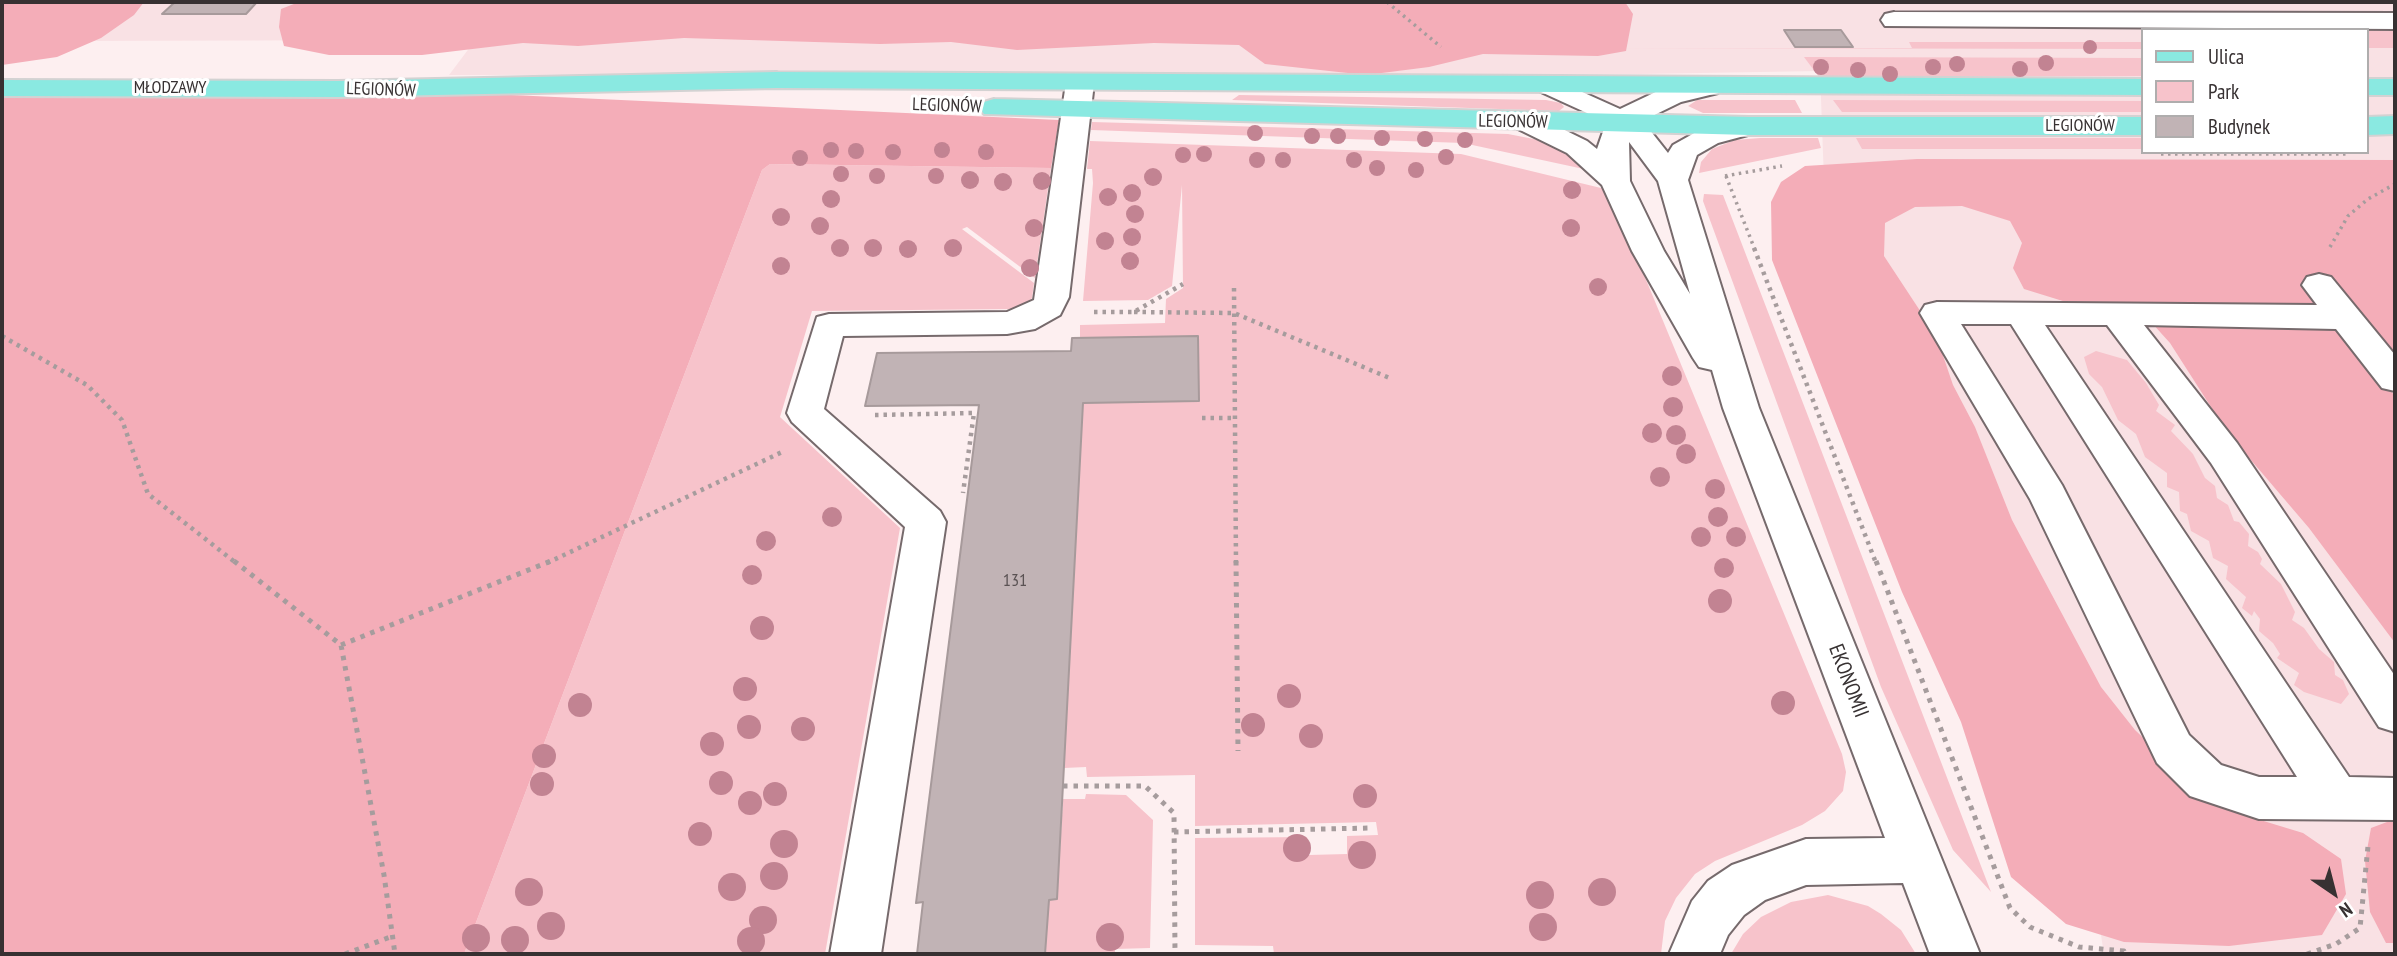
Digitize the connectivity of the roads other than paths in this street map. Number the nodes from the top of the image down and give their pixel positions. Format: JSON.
{"nodes":[{"id":1,"x":1894,"y":20,"type":"dead end"},
{"id":2,"x":2395,"y":21,"type":"edge"},
{"id":3,"x":1551,"y":86,"type":"junction"},
{"id":4,"x":1708,"y":87,"type":"junction"},
{"id":5,"x":2142,"y":87,"type":"edge"},
{"id":6,"x":2369,"y":87,"type":"edge"},
{"id":7,"x":2395,"y":87,"type":"edge"},
{"id":8,"x":2,"y":88,"type":"edge"},
{"id":9,"x":338,"y":89,"type":"joint"},
{"id":10,"x":1078,"y":96,"type":"junction"},
{"id":11,"x":1527,"y":122,"type":"junction"},
{"id":12,"x":1622,"y":123,"type":"junction"},
{"id":13,"x":2369,"y":125,"type":"edge"},
{"id":14,"x":2395,"y":125,"type":"edge"},
{"id":15,"x":1749,"y":126,"type":"junction"},
{"id":16,"x":2142,"y":126,"type":"edge"},
{"id":17,"x":1673,"y":180,"type":"junction"},
{"id":18,"x":1615,"y":181,"type":"junction"},
{"id":19,"x":2319,"y":285,"type":"road end"},
{"id":20,"x":2021,"y":314,"type":"junction"},
{"id":21,"x":2118,"y":315,"type":"junction"},
{"id":22,"x":2346,"y":318,"type":"junction"},
{"id":23,"x":2395,"y":379,"type":"edge"},
{"id":24,"x":1741,"y":408,"type":"junction"},
{"id":25,"x":2395,"y":713,"type":"edge"},
{"id":26,"x":2337,"y":799,"type":"junction"},
{"id":27,"x":2395,"y":799,"type":"edge"},
{"id":28,"x":1918,"y":860,"type":"junction"},
{"id":29,"x":855,"y":954,"type":"edge"},
{"id":30,"x":1694,"y":954,"type":"edge"},
{"id":31,"x":1955,"y":954,"type":"edge"}],
"edges":[{"from":1,"to":2,"type":"street"},
{"from":3,"to":4,"type":"main road","name":"LEGIONÓW"},
{"from":3,"to":10,"type":"main road","name":"LEGIONÓW"},
{"from":3,"to":12,"type":"street","name":"EKONOMII"},
{"from":4,"to":5,"type":"main road","name":"LEGIONÓW"},
{"from":4,"to":12,"type":"street"},
{"from":6,"to":7,"type":"main road"},
{"from":8,"to":9,"type":"main road","name":"MŁODZAWY"},
{"from":9,"to":10,"type":"main road","name":"LEGIONÓW"},
{"from":10,"to":11,"type":"main road","name":"LEGIONÓW"},
{"from":10,"to":29,"type":"street"},
{"from":11,"to":12,"type":"main road","name":"LEGIONÓW"},
{"from":11,"to":18,"type":"street","name":"EKONOMII"},
{"from":12,"to":15,"type":"main road","name":"LEGIONÓW"},
{"from":12,"to":17,"type":"street","name":"EKONOMII"},
{"from":12,"to":18,"type":"street","name":"EKONOMII"},
{"from":13,"to":14,"type":"main road"},
{"from":15,"to":16,"type":"main road","name":"LEGIONÓW"},
{"from":15,"to":17,"type":"street"},
{"from":17,"to":24,"type":"street","name":"EKONOMII"},
{"from":18,"to":24,"type":"street","name":"EKONOMII"},
{"from":19,"to":22,"type":"street"},
{"from":20,"to":21,"type":"street"},
{"from":20,"to":26,"type":"street"},
{"from":20,"to":26,"type":"street"},
{"from":21,"to":22,"type":"street"},
{"from":21,"to":25,"type":"street"},
{"from":22,"to":23,"type":"street"},
{"from":24,"to":28,"type":"street","name":"EKONOMII"},
{"from":26,"to":27,"type":"street"},
{"from":28,"to":30,"type":"street"},
{"from":28,"to":31,"type":"street","name":"EKONOMII"}]}
